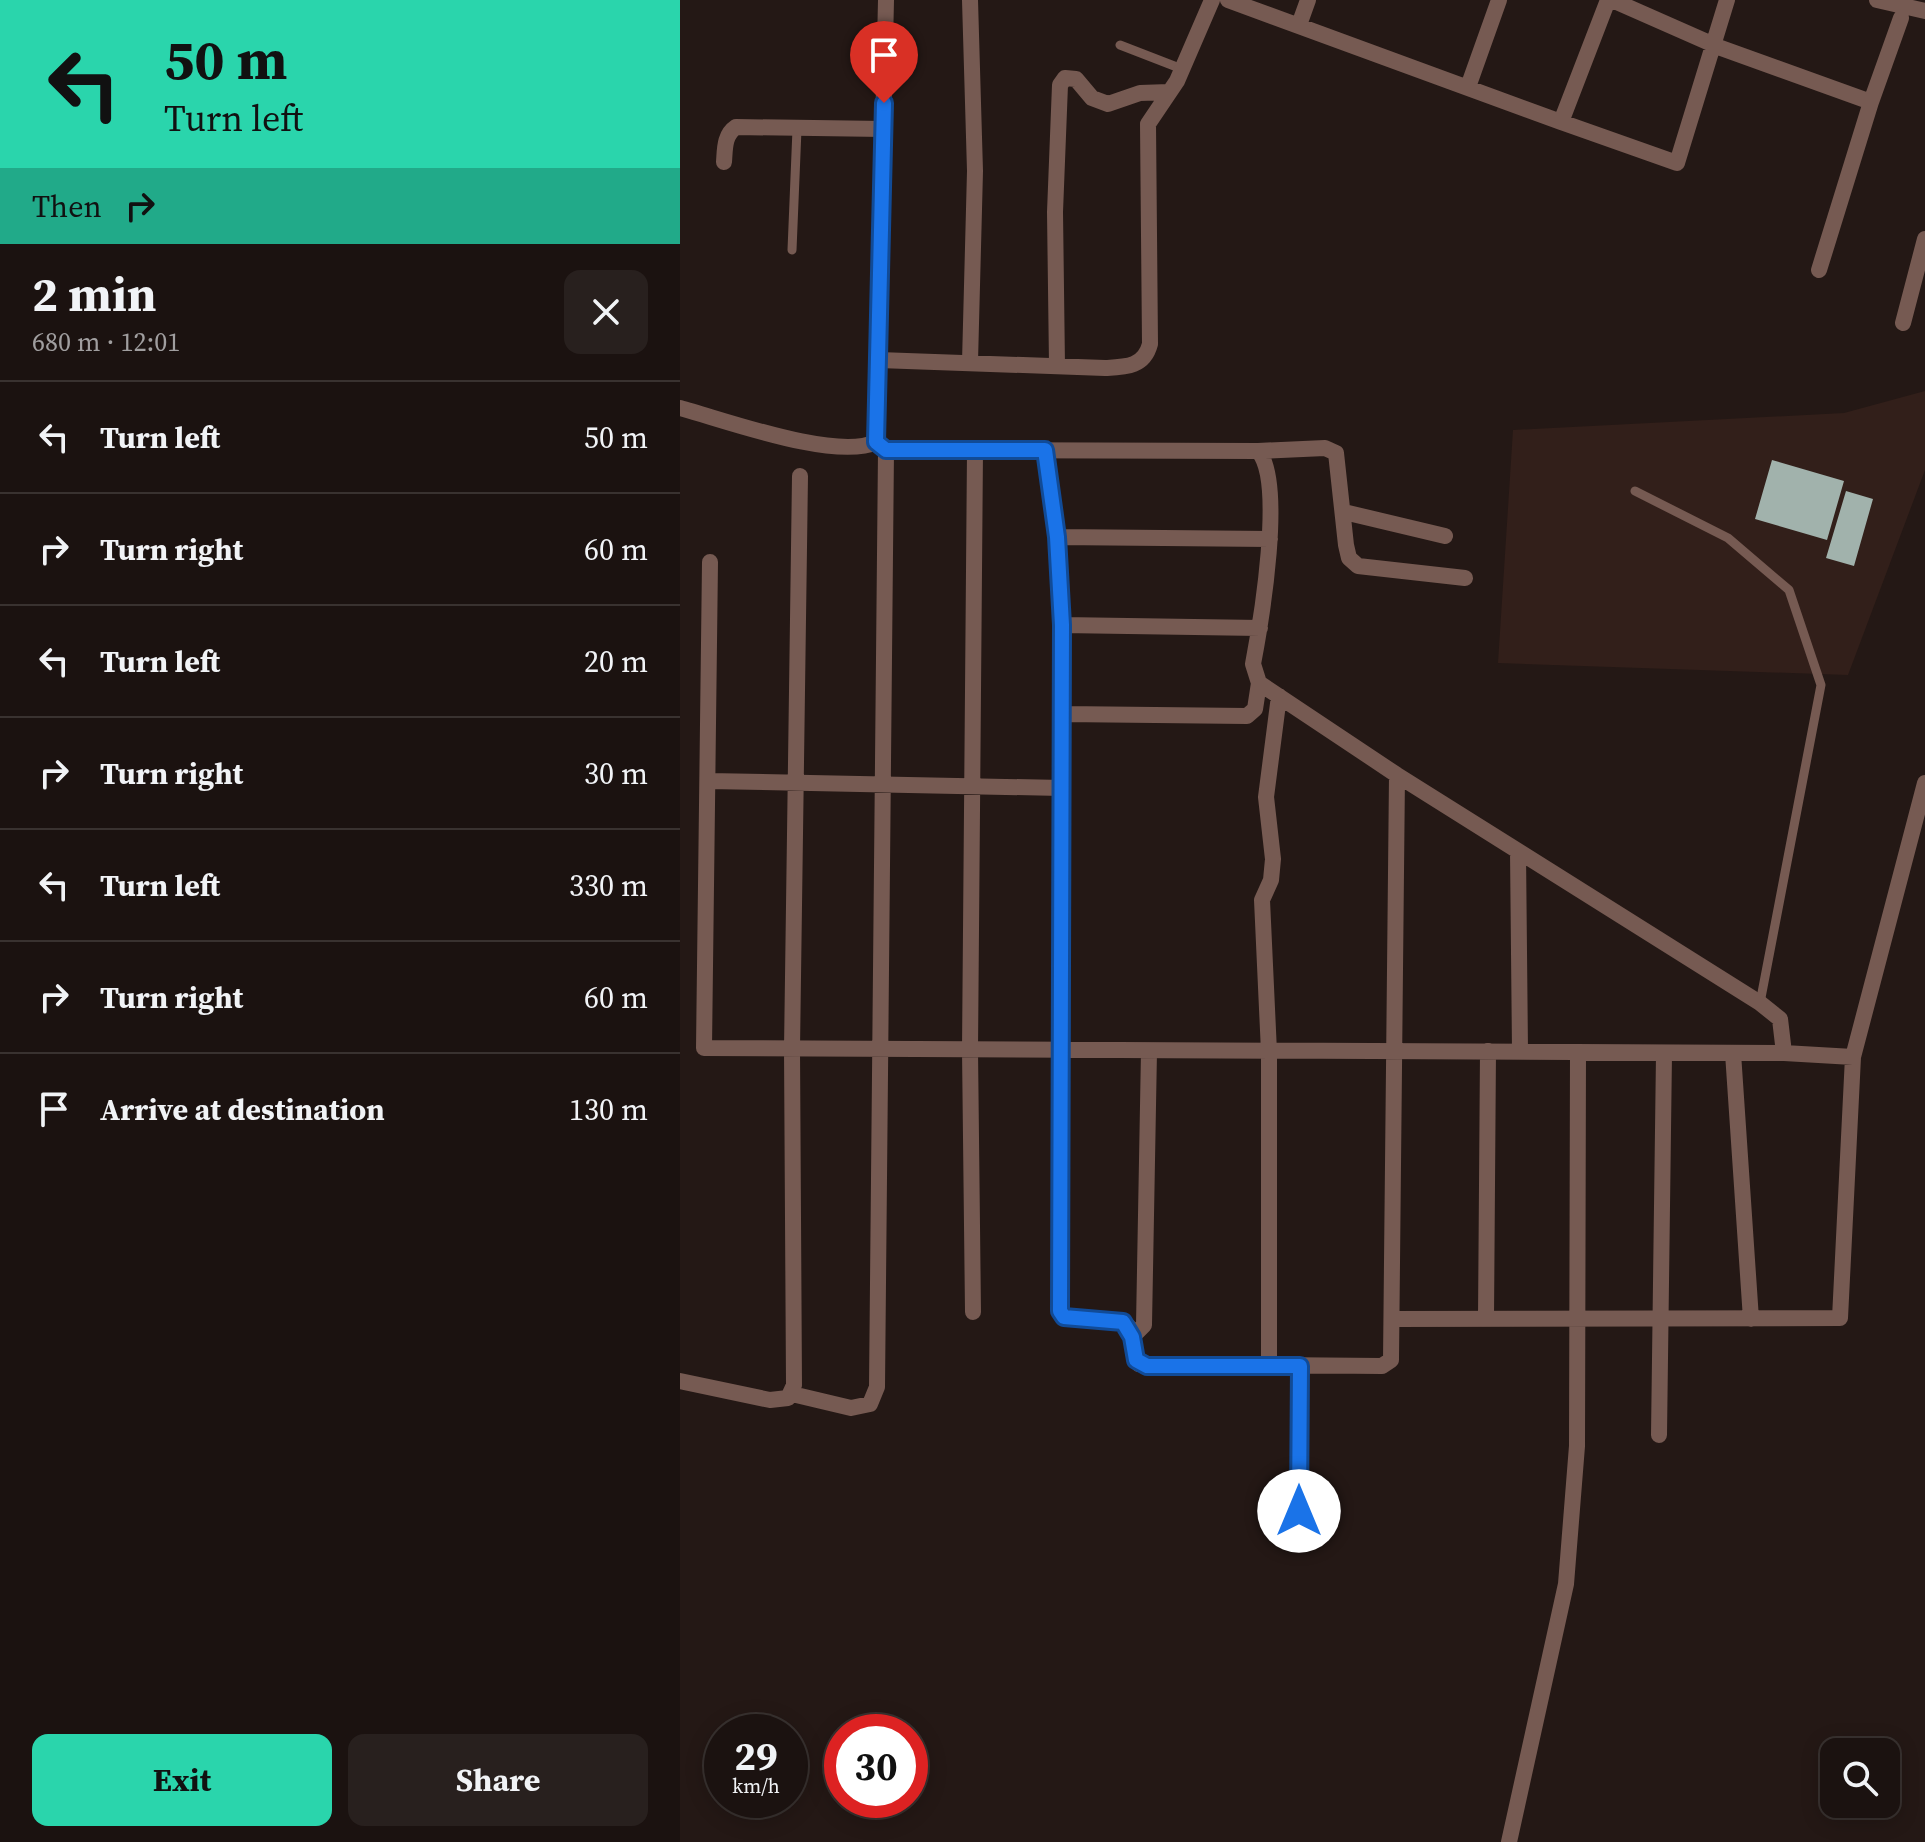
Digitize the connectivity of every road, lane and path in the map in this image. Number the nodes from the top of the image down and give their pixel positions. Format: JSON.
{"nodes":[{"id":1,"x":886,"y":0,"type":"edge"},
{"id":2,"x":970,"y":0,"type":"edge"},
{"id":3,"x":1212,"y":0,"type":"edge"},
{"id":4,"x":1228,"y":0,"type":"edge"},
{"id":5,"x":1308,"y":0,"type":"edge"},
{"id":6,"x":1499,"y":0,"type":"edge"},
{"id":7,"x":1610,"y":0,"type":"edge"},
{"id":8,"x":1727,"y":0,"type":"edge"},
{"id":9,"x":1877,"y":0,"type":"edge"},
{"id":10,"x":1925,"y":11,"type":"edge"},
{"id":11,"x":1901,"y":18,"type":"dead end"},
{"id":12,"x":1299,"y":25,"type":"junction"},
{"id":13,"x":1120,"y":45,"type":"dead end"},
{"id":14,"x":1714,"y":45,"type":"junction"},
{"id":15,"x":1182,"y":69,"type":"junction"},
{"id":16,"x":1468,"y":87,"type":"junction"},
{"id":17,"x":1169,"y":92,"type":"junction"},
{"id":18,"x":1871,"y":102,"type":"junction"},
{"id":19,"x":1561,"y":122,"type":"junction"},
{"id":20,"x":797,"y":129,"type":"junction"},
{"id":21,"x":884,"y":129,"type":"junction"},
{"id":22,"x":724,"y":162,"type":"dead end"},
{"id":23,"x":1925,"y":239,"type":"edge"},
{"id":24,"x":792,"y":250,"type":"dead end"},
{"id":25,"x":1819,"y":270,"type":"dead end"},
{"id":26,"x":1903,"y":323,"type":"dead end"},
{"id":27,"x":879,"y":360,"type":"junction"},
{"id":28,"x":970,"y":362,"type":"junction"},
{"id":29,"x":1057,"y":365,"type":"junction"},
{"id":30,"x":680,"y":408,"type":"edge"},
{"id":31,"x":881,"y":446,"type":"junction"},
{"id":32,"x":1045,"y":450,"type":"junction"},
{"id":33,"x":975,"y":451,"type":"junction"},
{"id":34,"x":1258,"y":451,"type":"junction"},
{"id":35,"x":800,"y":476,"type":"dead end"},
{"id":36,"x":1635,"y":491,"type":"dead end"},
{"id":37,"x":1344,"y":512,"type":"junction"},
{"id":38,"x":1445,"y":536,"type":"dead end"},
{"id":39,"x":1057,"y":537,"type":"junction"},
{"id":40,"x":1270,"y":539,"type":"junction"},
{"id":41,"x":710,"y":562,"type":"dead end"},
{"id":42,"x":1465,"y":578,"type":"dead end"},
{"id":43,"x":1062,"y":625,"type":"junction"},
{"id":44,"x":1260,"y":628,"type":"junction"},
{"id":45,"x":1259,"y":683,"type":"junction"},
{"id":46,"x":1279,"y":696,"type":"junction"},
{"id":47,"x":1063,"y":714,"type":"junction"},
{"id":48,"x":1397,"y":775,"type":"junction"},
{"id":49,"x":708,"y":781,"type":"junction"},
{"id":50,"x":796,"y":783,"type":"junction"},
{"id":51,"x":1925,"y":783,"type":"edge"},
{"id":52,"x":883,"y":784,"type":"junction"},
{"id":53,"x":974,"y":786,"type":"junction"},
{"id":54,"x":1062,"y":788,"type":"junction"},
{"id":55,"x":1518,"y":852,"type":"junction"},
{"id":56,"x":1760,"y":1003,"type":"junction"},
{"id":57,"x":792,"y":1049,"type":"junction"},
{"id":58,"x":882,"y":1049,"type":"junction"},
{"id":59,"x":1058,"y":1049,"type":"junction"},
{"id":60,"x":970,"y":1050,"type":"junction"},
{"id":61,"x":1396,"y":1050,"type":"junction"},
{"id":62,"x":1149,"y":1051,"type":"junction"},
{"id":63,"x":1488,"y":1051,"type":"junction"},
{"id":64,"x":1520,"y":1051,"type":"junction"},
{"id":65,"x":1269,"y":1052,"type":"junction"},
{"id":66,"x":1578,"y":1052,"type":"junction"},
{"id":67,"x":1733,"y":1053,"type":"junction"},
{"id":68,"x":1784,"y":1053,"type":"junction"},
{"id":69,"x":1664,"y":1054,"type":"junction"},
{"id":70,"x":1853,"y":1057,"type":"junction"},
{"id":71,"x":973,"y":1312,"type":"dead end"},
{"id":72,"x":1486,"y":1318,"type":"junction"},
{"id":73,"x":1576,"y":1318,"type":"junction"},
{"id":74,"x":1392,"y":1319,"type":"junction"},
{"id":75,"x":1660,"y":1319,"type":"junction"},
{"id":76,"x":1751,"y":1319,"type":"junction"},
{"id":77,"x":1132,"y":1337,"type":"junction"},
{"id":78,"x":1269,"y":1365,"type":"junction"},
{"id":79,"x":1300,"y":1366,"type":"junction"},
{"id":80,"x":680,"y":1381,"type":"edge"},
{"id":81,"x":792,"y":1394,"type":"junction"},
{"id":82,"x":1659,"y":1435,"type":"dead end"},
{"id":83,"x":1299,"y":1540,"type":"dead end"},
{"id":84,"x":1509,"y":1842,"type":"edge"}],
"edges":[{"from":1,"to":21,"type":"street"},
{"from":2,"to":28,"type":"street"},
{"from":3,"to":15,"type":"street"},
{"from":4,"to":12,"type":"street"},
{"from":5,"to":12,"type":"street"},
{"from":6,"to":16,"type":"street"},
{"from":7,"to":14,"type":"street"},
{"from":7,"to":19,"type":"street"},
{"from":8,"to":14,"type":"street"},
{"from":9,"to":10,"type":"street"},
{"from":11,"to":18,"type":"street"},
{"from":12,"to":16,"type":"street"},
{"from":13,"to":15,"type":"lane"},
{"from":14,"to":18,"type":"street"},
{"from":14,"to":19,"type":"street"},
{"from":15,"to":17,"type":"street"},
{"from":16,"to":19,"type":"street"},
{"from":17,"to":29,"type":"street"},
{"from":17,"to":29,"type":"street"},
{"from":18,"to":25,"type":"street"},
{"from":20,"to":21,"type":"street"},
{"from":20,"to":22,"type":"street"},
{"from":20,"to":24,"type":"lane"},
{"from":21,"to":27,"type":"street"},
{"from":23,"to":26,"type":"street"},
{"from":27,"to":28,"type":"street"},
{"from":27,"to":31,"type":"street"},
{"from":28,"to":29,"type":"street"},
{"from":30,"to":31,"type":"street"},
{"from":31,"to":33,"type":"street"},
{"from":31,"to":52,"type":"street"},
{"from":32,"to":33,"type":"street"},
{"from":32,"to":34,"type":"street"},
{"from":32,"to":39,"type":"street"},
{"from":33,"to":53,"type":"street"},
{"from":34,"to":37,"type":"street"},
{"from":34,"to":40,"type":"street"},
{"from":35,"to":50,"type":"street"},
{"from":36,"to":56,"type":"lane"},
{"from":37,"to":38,"type":"street"},
{"from":37,"to":42,"type":"street"},
{"from":39,"to":40,"type":"street"},
{"from":39,"to":43,"type":"street"},
{"from":40,"to":44,"type":"street"},
{"from":41,"to":49,"type":"street"},
{"from":43,"to":44,"type":"street"},
{"from":43,"to":47,"type":"street"},
{"from":44,"to":45,"type":"street"},
{"from":45,"to":46,"type":"street"},
{"from":45,"to":47,"type":"street"},
{"from":46,"to":48,"type":"street"},
{"from":46,"to":65,"type":"street"},
{"from":47,"to":54,"type":"street"},
{"from":48,"to":55,"type":"street"},
{"from":48,"to":61,"type":"street"},
{"from":49,"to":50,"type":"street"},
{"from":49,"to":57,"type":"street"},
{"from":50,"to":52,"type":"street"},
{"from":50,"to":57,"type":"street"},
{"from":51,"to":70,"type":"street"},
{"from":52,"to":53,"type":"street"},
{"from":52,"to":58,"type":"street"},
{"from":53,"to":54,"type":"street"},
{"from":53,"to":60,"type":"street"},
{"from":54,"to":59,"type":"street"},
{"from":55,"to":56,"type":"street"},
{"from":55,"to":64,"type":"street"},
{"from":56,"to":68,"type":"street"},
{"from":57,"to":58,"type":"street"},
{"from":57,"to":81,"type":"street"},
{"from":58,"to":60,"type":"street"},
{"from":58,"to":81,"type":"street"},
{"from":59,"to":60,"type":"street"},
{"from":59,"to":62,"type":"street"},
{"from":59,"to":77,"type":"street"},
{"from":60,"to":71,"type":"street"},
{"from":61,"to":63,"type":"street"},
{"from":61,"to":65,"type":"street"},
{"from":61,"to":74,"type":"street"},
{"from":62,"to":65,"type":"street"},
{"from":62,"to":77,"type":"street"},
{"from":63,"to":64,"type":"street"},
{"from":63,"to":72,"type":"street"},
{"from":64,"to":66,"type":"street"},
{"from":65,"to":78,"type":"street"},
{"from":66,"to":69,"type":"street"},
{"from":66,"to":73,"type":"street"},
{"from":67,"to":68,"type":"street"},
{"from":67,"to":69,"type":"street"},
{"from":67,"to":76,"type":"street"},
{"from":68,"to":70,"type":"street"},
{"from":69,"to":75,"type":"street"},
{"from":70,"to":76,"type":"street"},
{"from":72,"to":73,"type":"street"},
{"from":72,"to":74,"type":"street"},
{"from":73,"to":75,"type":"street"},
{"from":73,"to":84,"type":"street"},
{"from":74,"to":79,"type":"street"},
{"from":75,"to":76,"type":"street"},
{"from":75,"to":82,"type":"street"},
{"from":77,"to":78,"type":"street"},
{"from":78,"to":79,"type":"street"},
{"from":79,"to":83,"type":"street"},
{"from":80,"to":81,"type":"street"}]}
